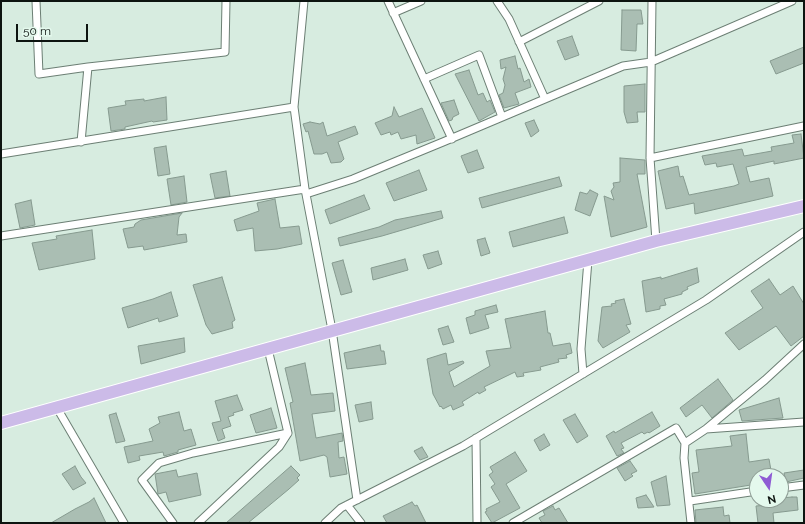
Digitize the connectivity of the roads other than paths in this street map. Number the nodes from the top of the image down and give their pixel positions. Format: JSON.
{"nodes":[{"id":1,"x":36,"y":1,"type":"edge"},
{"id":2,"x":226,"y":1,"type":"edge"},
{"id":3,"x":304,"y":1,"type":"edge"},
{"id":4,"x":388,"y":1,"type":"edge"},
{"id":5,"x":421,"y":1,"type":"edge"},
{"id":6,"x":497,"y":1,"type":"edge"},
{"id":7,"x":598,"y":1,"type":"edge"},
{"id":8,"x":652,"y":1,"type":"edge"},
{"id":9,"x":792,"y":1,"type":"edge"},
{"id":10,"x":393,"y":13,"type":"junction"},
{"id":11,"x":519,"y":42,"type":"junction"},
{"id":12,"x":651,"y":62,"type":"junction"},
{"id":13,"x":88,"y":67,"type":"junction"},
{"id":14,"x":424,"y":79,"type":"junction"},
{"id":15,"x":545,"y":99,"type":"junction"},
{"id":16,"x":294,"y":107,"type":"junction"},
{"id":17,"x":502,"y":118,"type":"junction"},
{"id":18,"x":804,"y":126,"type":"edge"},
{"id":19,"x":452,"y":139,"type":"junction"},
{"id":20,"x":81,"y":142,"type":"junction"},
{"id":21,"x":1,"y":154,"type":"edge"},
{"id":22,"x":650,"y":158,"type":"junction"},
{"id":23,"x":305,"y":191,"type":"junction"},
{"id":24,"x":804,"y":206,"type":"edge"},
{"id":25,"x":804,"y":232,"type":"edge"},
{"id":26,"x":1,"y":236,"type":"edge"},
{"id":27,"x":656,"y":241,"type":"junction"},
{"id":28,"x":588,"y":260,"type":"junction"},
{"id":29,"x":332,"y":330,"type":"junction"},
{"id":30,"x":804,"y":344,"type":"edge"},
{"id":31,"x":268,"y":349,"type":"junction"},
{"id":32,"x":583,"y":374,"type":"junction"},
{"id":33,"x":57,"y":408,"type":"junction"},
{"id":34,"x":804,"y":422,"type":"edge"},
{"id":35,"x":1,"y":423,"type":"edge"},
{"id":36,"x":706,"y":430,"type":"junction"},
{"id":37,"x":288,"y":433,"type":"junction"},
{"id":38,"x":476,"y":438,"type":"junction"},
{"id":39,"x":685,"y":443,"type":"junction"},
{"id":40,"x":804,"y":485,"type":"edge"},
{"id":41,"x":789,"y":487,"type":"edge"},
{"id":42,"x":749,"y":492,"type":"edge"},
{"id":43,"x":357,"y":500,"type":"junction"},
{"id":44,"x":690,"y":501,"type":"junction"},
{"id":45,"x":347,"y":505,"type":"junction"},
{"id":46,"x":124,"y":523,"type":"edge"},
{"id":47,"x":173,"y":523,"type":"edge"},
{"id":48,"x":198,"y":523,"type":"edge"},
{"id":49,"x":325,"y":523,"type":"edge"},
{"id":50,"x":361,"y":523,"type":"edge"},
{"id":51,"x":477,"y":523,"type":"edge"},
{"id":52,"x":513,"y":523,"type":"edge"},
{"id":53,"x":691,"y":523,"type":"edge"}],
"edges":[{"from":1,"to":13,"type":"street"},
{"from":2,"to":13,"type":"street"},
{"from":3,"to":16,"type":"street"},
{"from":4,"to":10,"type":"street"},
{"from":5,"to":10,"type":"street"},
{"from":6,"to":11,"type":"street"},
{"from":7,"to":11,"type":"street"},
{"from":8,"to":12,"type":"street"},
{"from":9,"to":12,"type":"street"},
{"from":10,"to":14,"type":"street"},
{"from":11,"to":15,"type":"street"},
{"from":12,"to":15,"type":"street"},
{"from":12,"to":22,"type":"street"},
{"from":13,"to":20,"type":"street"},
{"from":14,"to":17,"type":"street"},
{"from":14,"to":19,"type":"street"},
{"from":15,"to":17,"type":"street"},
{"from":16,"to":20,"type":"street"},
{"from":16,"to":23,"type":"street"},
{"from":17,"to":19,"type":"street"},
{"from":18,"to":22,"type":"street"},
{"from":19,"to":23,"type":"street"},
{"from":20,"to":21,"type":"street"},
{"from":22,"to":27,"type":"street"},
{"from":23,"to":26,"type":"street"},
{"from":23,"to":29,"type":"street"},
{"from":24,"to":27,"type":"main road"},
{"from":25,"to":32,"type":"street"},
{"from":27,"to":28,"type":"main road"},
{"from":28,"to":29,"type":"main road"},
{"from":28,"to":32,"type":"street"},
{"from":29,"to":31,"type":"main road"},
{"from":29,"to":43,"type":"street"},
{"from":30,"to":36,"type":"street"},
{"from":31,"to":33,"type":"main road"},
{"from":31,"to":37,"type":"street"},
{"from":32,"to":38,"type":"street"},
{"from":33,"to":35,"type":"main road"},
{"from":33,"to":46,"type":"street"},
{"from":34,"to":36,"type":"street"},
{"from":36,"to":39,"type":"street"},
{"from":37,"to":47,"type":"street"},
{"from":37,"to":48,"type":"street"},
{"from":38,"to":43,"type":"street"},
{"from":38,"to":51,"type":"street"},
{"from":39,"to":44,"type":"street"},
{"from":39,"to":52,"type":"street"},
{"from":40,"to":41,"type":"street"},
{"from":42,"to":44,"type":"street"},
{"from":43,"to":45,"type":"street"},
{"from":44,"to":53,"type":"street"},
{"from":45,"to":49,"type":"street"},
{"from":45,"to":50,"type":"street"}]}
